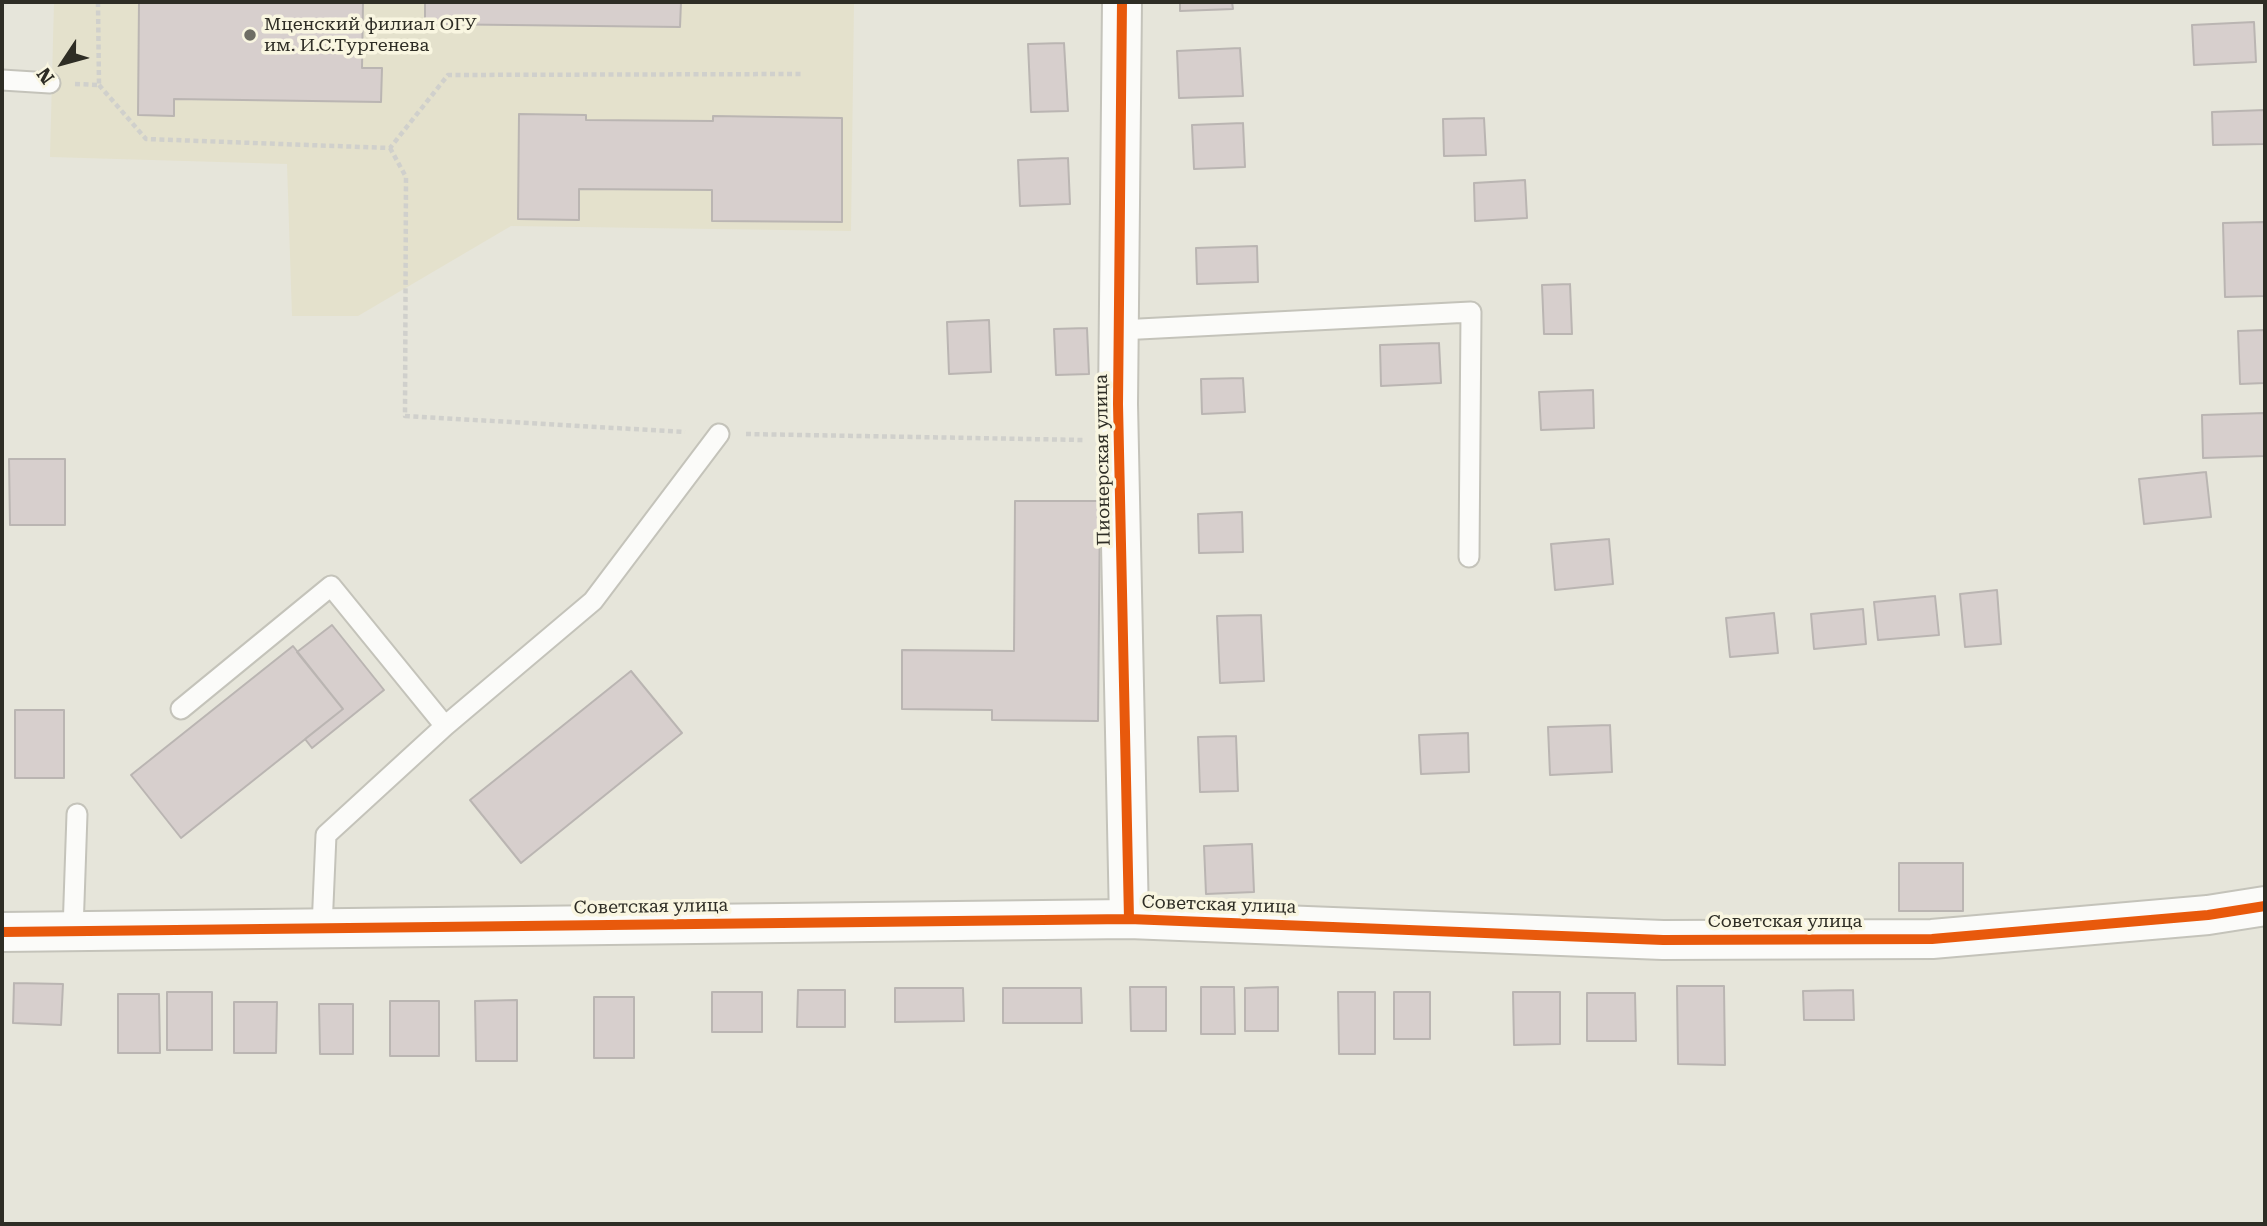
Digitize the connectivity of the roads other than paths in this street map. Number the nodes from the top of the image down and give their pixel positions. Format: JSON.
{"nodes":[{"id":1,"x":1122,"y":2,"type":"edge"},
{"id":2,"x":2,"y":80,"type":"edge"},
{"id":3,"x":50,"y":83,"type":"road end"},
{"id":4,"x":1120,"y":330,"type":"junction"},
{"id":5,"x":719,"y":434,"type":"road end"},
{"id":6,"x":1469,"y":557,"type":"dead end"},
{"id":7,"x":181,"y":709,"type":"dead end"},
{"id":8,"x":445,"y":726,"type":"junction"},
{"id":9,"x":77,"y":814,"type":"dead end"},
{"id":10,"x":2265,"y":906,"type":"edge"},
{"id":11,"x":1129,"y":919,"type":"junction"},
{"id":12,"x":322,"y":928,"type":"junction"},
{"id":13,"x":73,"y":931,"type":"junction"},
{"id":14,"x":2,"y":932,"type":"edge"}],
"edges":[{"from":1,"to":4,"type":"street","name":"Пионерская улица"},
{"from":2,"to":3,"type":"lane"},
{"from":4,"to":6,"type":"lane"},
{"from":4,"to":11,"type":"street","name":"Пионерская улица"},
{"from":5,"to":8,"type":"lane"},
{"from":7,"to":8,"type":"lane"},
{"from":8,"to":12,"type":"lane"},
{"from":9,"to":13,"type":"lane"},
{"from":10,"to":11,"type":"street","name":"Советская улица"},
{"from":11,"to":12,"type":"street","name":"Советская улица"},
{"from":12,"to":13,"type":"street","name":"Советская улица"},
{"from":13,"to":14,"type":"street","name":"Советская улица"}]}
